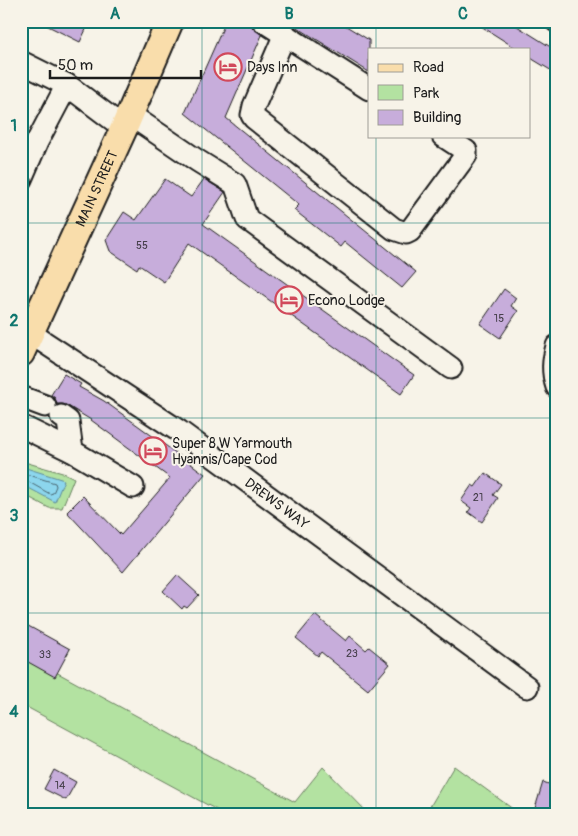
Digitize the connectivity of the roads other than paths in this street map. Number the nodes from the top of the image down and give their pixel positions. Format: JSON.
{"nodes":[{"id":1,"x":170,"y":21,"type":"edge"},
{"id":2,"x":264,"y":21,"type":"edge"},
{"id":3,"x":285,"y":34,"type":"junction"},
{"id":4,"x":21,"y":62,"type":"edge"},
{"id":5,"x":67,"y":85,"type":"junction"},
{"id":6,"x":368,"y":88,"type":"edge"},
{"id":7,"x":126,"y":121,"type":"junction"},
{"id":8,"x":446,"y":138,"type":"edge"},
{"id":9,"x":21,"y":179,"type":"edge"},
{"id":10,"x":24,"y":338,"type":"edge"},
{"id":11,"x":557,"y":346,"type":"edge"},
{"id":12,"x":450,"y":368,"type":"dead end"},
{"id":13,"x":557,"y":386,"type":"edge"},
{"id":14,"x":21,"y":397,"type":"edge"},
{"id":15,"x":21,"y":426,"type":"edge"},
{"id":16,"x":72,"y":451,"type":"junction"},
{"id":17,"x":133,"y":487,"type":"dead end"},
{"id":18,"x":527,"y":687,"type":"dead end"}],
"edges":[{"from":1,"to":7,"type":"main road","name":"MAIN STREET"},
{"from":2,"to":3,"type":"street"},
{"from":3,"to":6,"type":"street"},
{"from":3,"to":8,"type":"street"},
{"from":4,"to":5,"type":"street"},
{"from":5,"to":7,"type":"street"},
{"from":5,"to":9,"type":"street"},
{"from":7,"to":10,"type":"main road","name":"MAIN STREET"},
{"from":7,"to":12,"type":"street"},
{"from":10,"to":18,"type":"street","name":"DREWS WAY"},
{"from":11,"to":13,"type":"street"},
{"from":14,"to":16,"type":"street"},
{"from":15,"to":16,"type":"street"},
{"from":16,"to":17,"type":"street"}]}
